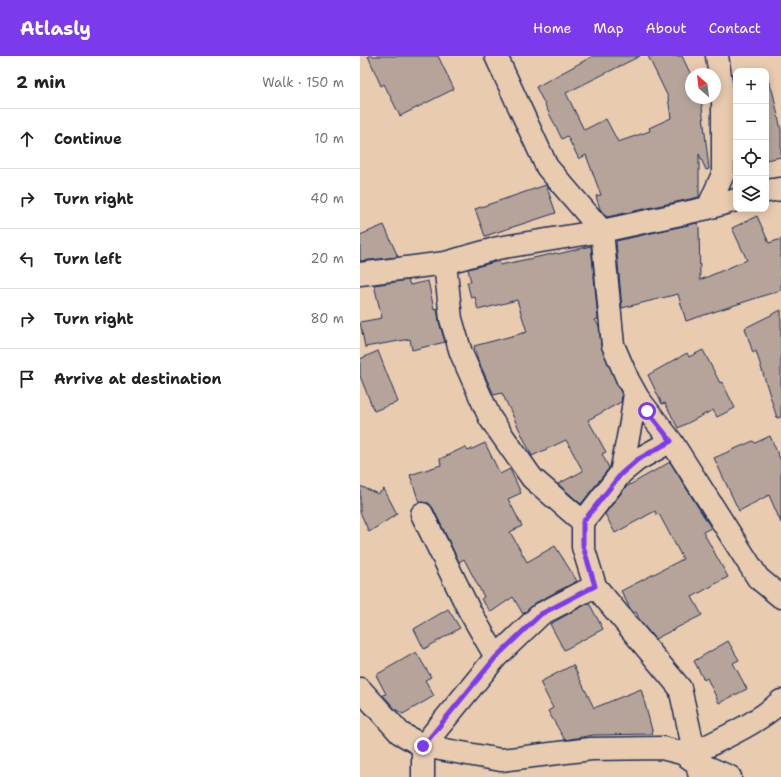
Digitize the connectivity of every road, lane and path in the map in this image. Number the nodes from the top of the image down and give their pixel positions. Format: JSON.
{"nodes":[{"id":1,"x":496,"y":56,"type":"edge"},
{"id":2,"x":717,"y":56,"type":"edge"},
{"id":3,"x":781,"y":189,"type":"edge"},
{"id":4,"x":769,"y":191,"type":"edge"},
{"id":5,"x":733,"y":201,"type":"edge"},
{"id":6,"x":708,"y":208,"type":"junction"},
{"id":7,"x":602,"y":230,"type":"junction"},
{"id":8,"x":445,"y":263,"type":"junction"},
{"id":9,"x":360,"y":274,"type":"edge"},
{"id":10,"x":635,"y":393,"type":"junction"},
{"id":11,"x":671,"y":441,"type":"junction"},
{"id":12,"x":621,"y":474,"type":"junction"},
{"id":13,"x":422,"y":514,"type":"dead end"},
{"id":14,"x":583,"y":522,"type":"junction"},
{"id":15,"x":595,"y":586,"type":"junction"},
{"id":16,"x":781,"y":597,"type":"edge"},
{"id":17,"x":496,"y":657,"type":"junction"},
{"id":18,"x":360,"y":689,"type":"edge"},
{"id":19,"x":781,"y":700,"type":"edge"},
{"id":20,"x":423,"y":746,"type":"junction"},
{"id":21,"x":697,"y":764,"type":"edge"},
{"id":22,"x":423,"y":777,"type":"edge"},
{"id":23,"x":730,"y":777,"type":"edge"}],
"edges":[{"from":1,"to":7,"type":"street"},
{"from":2,"to":6,"type":"street"},
{"from":3,"to":4,"type":"street"},
{"from":5,"to":6,"type":"street"},
{"from":6,"to":7,"type":"street"},
{"from":7,"to":8,"type":"street"},
{"from":7,"to":10,"type":"street"},
{"from":8,"to":9,"type":"street"},
{"from":8,"to":14,"type":"street"},
{"from":10,"to":11,"type":"street"},
{"from":10,"to":12,"type":"street"},
{"from":11,"to":12,"type":"street"},
{"from":11,"to":16,"type":"street"},
{"from":12,"to":14,"type":"street"},
{"from":13,"to":17,"type":"street"},
{"from":14,"to":15,"type":"street"},
{"from":15,"to":17,"type":"street"},
{"from":15,"to":21,"type":"street"},
{"from":17,"to":20,"type":"street"},
{"from":18,"to":20,"type":"street"},
{"from":19,"to":21,"type":"street"},
{"from":20,"to":21,"type":"street"},
{"from":20,"to":22,"type":"street"},
{"from":21,"to":23,"type":"street"}]}
